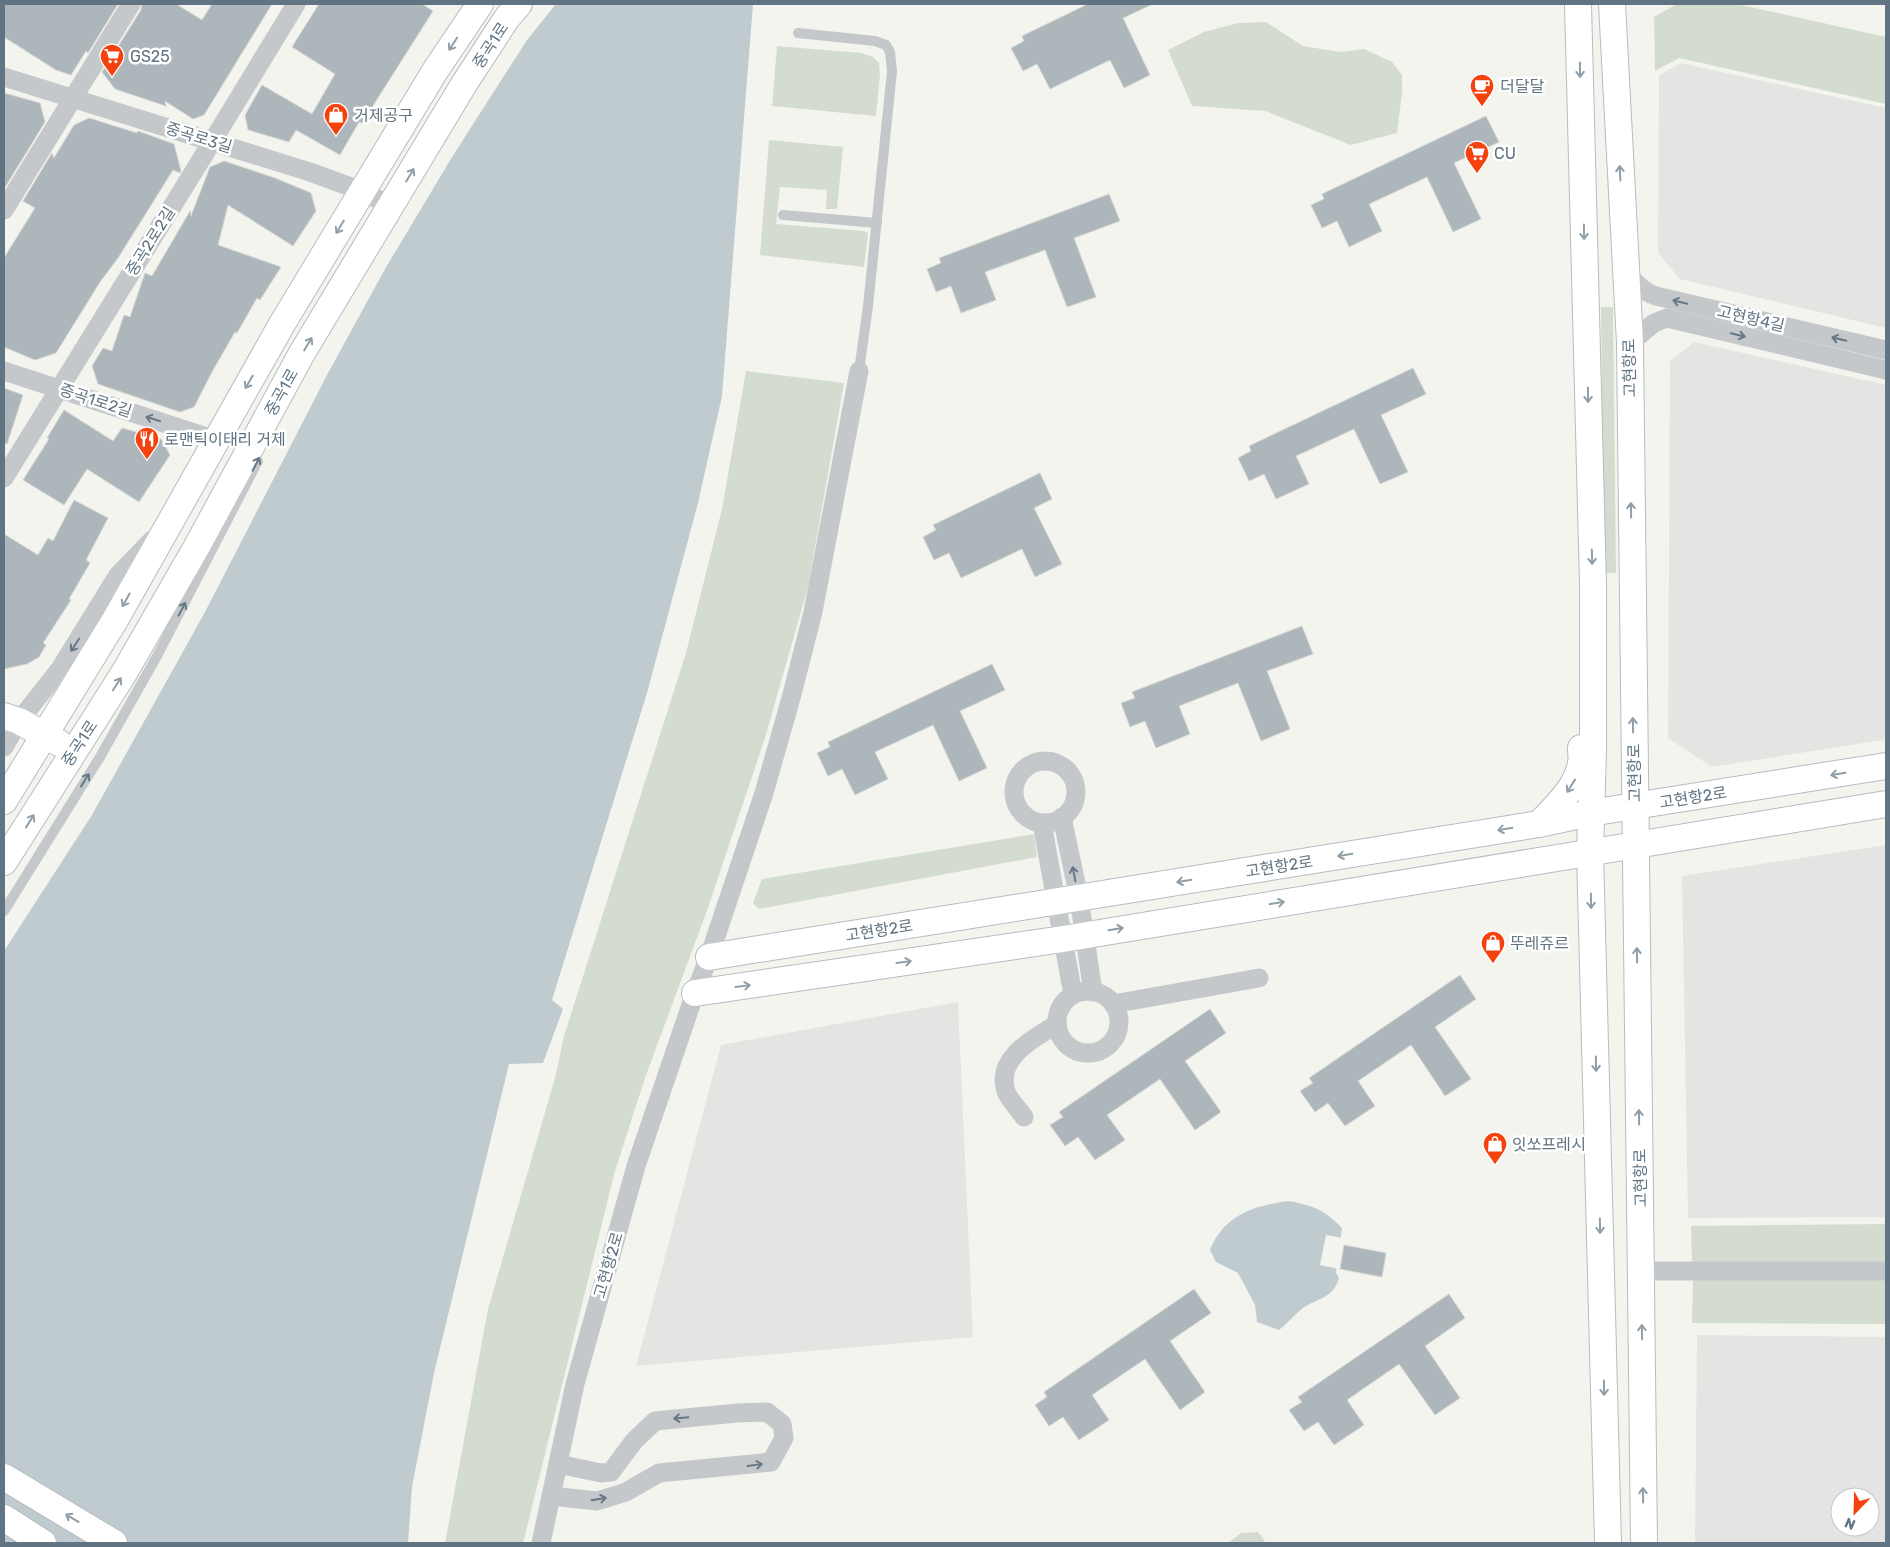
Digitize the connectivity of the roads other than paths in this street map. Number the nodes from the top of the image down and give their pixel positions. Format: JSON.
{"nodes":[{"id":1,"x":131,"y":4,"type":"edge"},
{"id":2,"x":296,"y":4,"type":"edge"},
{"id":3,"x":480,"y":4,"type":"edge"},
{"id":4,"x":518,"y":4,"type":"edge"},
{"id":5,"x":1572,"y":4,"type":"edge"},
{"id":6,"x":1578,"y":4,"type":"edge"},
{"id":7,"x":1612,"y":4,"type":"edge"},
{"id":8,"x":1626,"y":4,"type":"edge"},
{"id":9,"x":1579,"y":31,"type":"junction"},
{"id":10,"x":798,"y":33,"type":"dead end"},
{"id":11,"x":1614,"y":39,"type":"junction"},
{"id":12,"x":4,"y":77,"type":"edge"},
{"id":13,"x":74,"y":98,"type":"junction"},
{"id":14,"x":212,"y":142,"type":"junction"},
{"id":15,"x":362,"y":191,"type":"junction"},
{"id":16,"x":391,"y":206,"type":"junction"},
{"id":17,"x":4,"y":210,"type":"edge"},
{"id":18,"x":783,"y":215,"type":"dead end"},
{"id":19,"x":877,"y":223,"type":"junction"},
{"id":20,"x":1625,"y":272,"type":"junction"},
{"id":21,"x":1630,"y":343,"type":"junction"},
{"id":22,"x":1886,"y":350,"type":"edge"},
{"id":23,"x":1886,"y":370,"type":"edge"},
{"id":24,"x":4,"y":371,"type":"edge"},
{"id":25,"x":859,"y":371,"type":"joint"},
{"id":26,"x":287,"y":381,"type":"junction"},
{"id":27,"x":58,"y":388,"type":"junction"},
{"id":28,"x":269,"y":436,"type":"dead end"},
{"id":29,"x":216,"y":440,"type":"junction"},
{"id":30,"x":262,"y":453,"type":"dead end"},
{"id":31,"x":4,"y":478,"type":"edge"},
{"id":32,"x":168,"y":524,"type":"junction"},
{"id":33,"x":1593,"y":585,"type":"junction"},
{"id":34,"x":11,"y":719,"type":"edge"},
{"id":35,"x":45,"y":734,"type":"junction"},
{"id":36,"x":4,"y":747,"type":"edge"},
{"id":37,"x":73,"y":752,"type":"junction"},
{"id":38,"x":1886,"y":766,"type":"edge"},
{"id":39,"x":4,"y":801,"type":"edge"},
{"id":40,"x":1886,"y":804,"type":"edge"},
{"id":41,"x":1635,"y":806,"type":"junction"},
{"id":42,"x":1590,"y":814,"type":"junction"},
{"id":43,"x":1062,"y":817,"type":"junction"},
{"id":44,"x":1042,"y":823,"type":"junction"},
{"id":45,"x":1539,"y":824,"type":"junction"},
{"id":46,"x":1635,"y":844,"type":"junction"},
{"id":47,"x":1590,"y":852,"type":"junction"},
{"id":48,"x":4,"y":862,"type":"edge"},
{"id":49,"x":1067,"y":900,"type":"junction"},
{"id":50,"x":4,"y":911,"type":"edge"},
{"id":51,"x":1073,"y":936,"type":"junction"},
{"id":52,"x":709,"y":957,"type":"junction"},
{"id":53,"x":1259,"y":978,"type":"dead end"},
{"id":54,"x":1093,"y":992,"type":"junction"},
{"id":55,"x":695,"y":993,"type":"junction"},
{"id":56,"x":1073,"y":995,"type":"junction"},
{"id":57,"x":1113,"y":1004,"type":"junction"},
{"id":58,"x":1057,"y":1024,"type":"junction"},
{"id":59,"x":1024,"y":1117,"type":"dead end"},
{"id":60,"x":1641,"y":1271,"type":"junction"},
{"id":61,"x":1886,"y":1271,"type":"edge"},
{"id":62,"x":558,"y":1464,"type":"junction"},
{"id":63,"x":4,"y":1477,"type":"edge"},
{"id":64,"x":551,"y":1496,"type":"junction"},
{"id":65,"x":4,"y":1518,"type":"edge"},
{"id":66,"x":43,"y":1543,"type":"edge"},
{"id":67,"x":114,"y":1543,"type":"edge"},
{"id":68,"x":541,"y":1543,"type":"edge"},
{"id":69,"x":1608,"y":1543,"type":"edge"},
{"id":70,"x":1644,"y":1543,"type":"edge"}],
"edges":[{"from":1,"to":13,"type":"street"},
{"from":2,"to":14,"type":"street","name":"중곡2로2길"},
{"from":3,"to":15,"type":"street","name":"중곡1로","one_way":true},
{"from":16,"to":4,"type":"street","name":"중곡1로","one_way":true},
{"from":5,"to":9,"type":"street"},
{"from":6,"to":9,"type":"street"},
{"from":7,"to":11,"type":"street","name":"고현항로"},
{"from":8,"to":11,"type":"street"},
{"from":9,"to":33,"type":"street","one_way":true},
{"from":10,"to":19,"type":"lane"},
{"from":20,"to":11,"type":"street","name":"고현항로","one_way":true},
{"from":12,"to":13,"type":"street","name":"중곡로3길"},
{"from":13,"to":14,"type":"street","name":"중곡로3길"},
{"from":13,"to":17,"type":"street"},
{"from":14,"to":15,"type":"street","name":"중곡로3길"},
{"from":14,"to":27,"type":"street","name":"중곡2로2길"},
{"from":15,"to":16,"type":"street","name":"중곡로3길"},
{"from":15,"to":29,"type":"street","name":"중곡1로","one_way":true},
{"from":26,"to":16,"type":"street","name":"중곡1로","one_way":true},
{"from":18,"to":19,"type":"lane"},
{"from":19,"to":25,"type":"lane"},
{"from":20,"to":21,"type":"street","name":"고현항로"},
{"from":22,"to":20,"type":"street","name":"고현항4길","one_way":true},
{"from":21,"to":23,"type":"street","name":"고현항4길","one_way":true},
{"from":41,"to":21,"type":"street","name":"고현항로","one_way":true},
{"from":24,"to":27,"type":"street","name":"중곡1로2길"},
{"from":25,"to":52,"type":"street"},
{"from":26,"to":28,"type":"lane"},
{"from":37,"to":26,"type":"street","name":"중곡1로","one_way":true},
{"from":29,"to":27,"type":"street","name":"중곡1로2길","one_way":true},
{"from":27,"to":31,"type":"street","name":"중곡2로2길"},
{"from":29,"to":32,"type":"street","name":"중곡1로"},
{"from":50,"to":30,"type":"lane","one_way":true},
{"from":32,"to":34,"type":"street","one_way":true},
{"from":32,"to":35,"type":"street","name":"중곡1로","one_way":true},
{"from":33,"to":42,"type":"street"},
{"from":33,"to":45,"type":"street","one_way":true},
{"from":34,"to":35,"type":"street"},
{"from":34,"to":36,"type":"street"},
{"from":35,"to":37,"type":"street"},
{"from":35,"to":39,"type":"street","name":"중곡1로"},
{"from":48,"to":37,"type":"street","name":"중곡1로","one_way":true},
{"from":38,"to":41,"type":"street","name":"고현항2로","one_way":true},
{"from":40,"to":46,"type":"street"},
{"from":41,"to":42,"type":"street","name":"고현항2로"},
{"from":41,"to":46,"type":"street","name":"고현항로"},
{"from":42,"to":45,"type":"street","name":"고현항2로"},
{"from":42,"to":47,"type":"street"},
{"from":43,"to":44,"type":"street"},
{"from":43,"to":44,"type":"street"},
{"from":49,"to":43,"type":"street","one_way":true},
{"from":44,"to":49,"type":"street"},
{"from":45,"to":49,"type":"street","name":"고현항2로","one_way":true},
{"from":46,"to":47,"type":"street"},
{"from":60,"to":46,"type":"street","name":"고현항로","one_way":true},
{"from":51,"to":47,"type":"street","one_way":true},
{"from":47,"to":69,"type":"street","one_way":true},
{"from":49,"to":51,"type":"street"},
{"from":49,"to":52,"type":"street","name":"고현항2로"},
{"from":51,"to":54,"type":"street"},
{"from":55,"to":51,"type":"street","one_way":true},
{"from":51,"to":56,"type":"street"},
{"from":52,"to":55,"type":"street","name":"고현항2로"},
{"from":53,"to":57,"type":"street"},
{"from":54,"to":56,"type":"street"},
{"from":54,"to":57,"type":"street"},
{"from":55,"to":62,"type":"street","name":"고현항2로"},
{"from":56,"to":58,"type":"street"},
{"from":57,"to":58,"type":"street"},
{"from":58,"to":59,"type":"street"},
{"from":60,"to":61,"type":"street"},
{"from":70,"to":60,"type":"street","name":"고현항로","one_way":true},
{"from":62,"to":64,"type":"street","name":"고현항2로"},
{"from":64,"to":62,"type":"street","one_way":true},
{"from":67,"to":63,"type":"street","one_way":true},
{"from":64,"to":68,"type":"street","name":"고현항2로"},
{"from":65,"to":66,"type":"street"}]}
